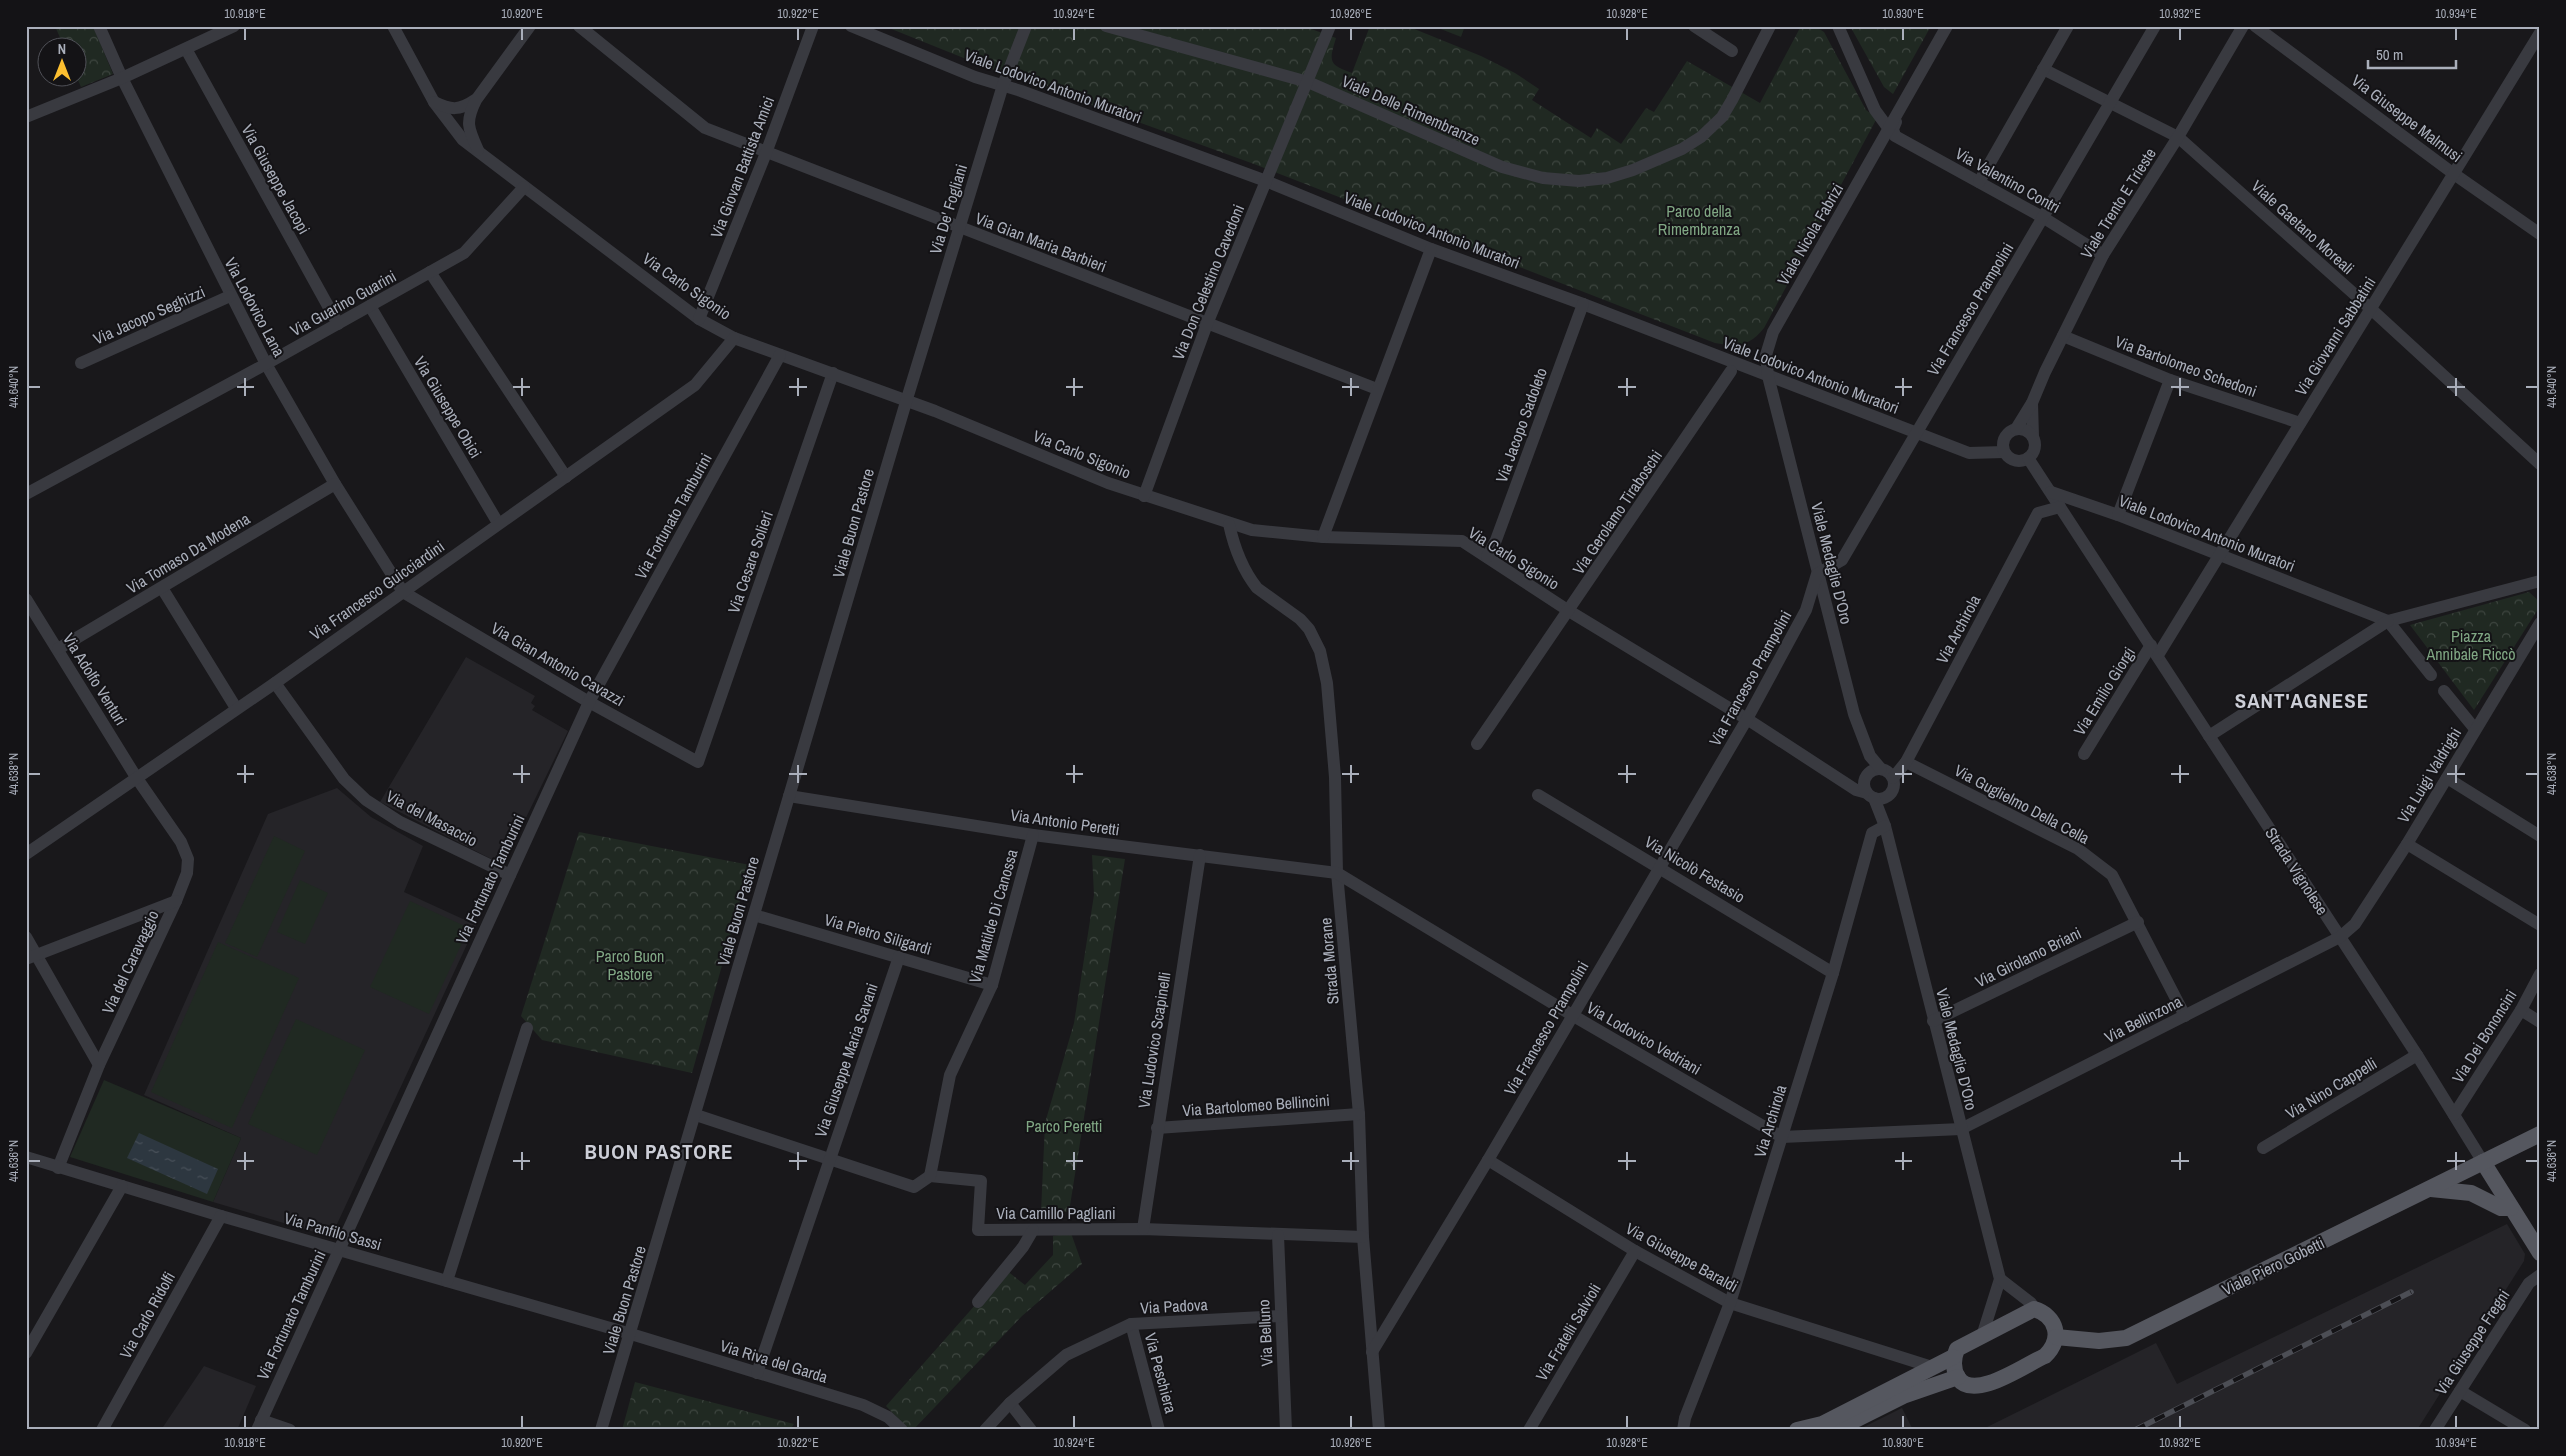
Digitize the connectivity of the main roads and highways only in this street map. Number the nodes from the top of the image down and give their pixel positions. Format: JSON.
{"nodes":[{"id":1,"x":2540,"y":1134,"type":"edge"},
{"id":2,"x":2483,"y":1162,"type":"junction"},
{"id":3,"x":2429,"y":1189,"type":"junction"},
{"id":4,"x":2511,"y":1208,"type":"junction"},
{"id":5,"x":2540,"y":1253,"type":"edge"},
{"id":6,"x":2056,"y":1337,"type":"junction"},
{"id":7,"x":1953,"y":1357,"type":"junction"},
{"id":8,"x":1958,"y":1377,"type":"junction"},
{"id":9,"x":1797,"y":1430,"type":"edge"},
{"id":10,"x":1835,"y":1430,"type":"edge"}],
"edges":[{"from":1,"to":2,"type":"main road","name":"Viale Piero Gobetti"},
{"from":2,"to":3,"type":"main road","name":"Viale Piero Gobetti"},
{"from":2,"to":4,"type":"main road","name":"Strada Vignolese"},
{"from":3,"to":4,"type":"main road"},
{"from":3,"to":6,"type":"main road","name":"Viale Piero Gobetti"},
{"from":4,"to":5,"type":"main road","name":"Strada Vignolese"},
{"from":6,"to":7,"type":"main road"},
{"from":6,"to":8,"type":"main road"},
{"from":7,"to":8,"type":"main road"},
{"from":7,"to":9,"type":"main road"},
{"from":8,"to":10,"type":"main road"}]}
